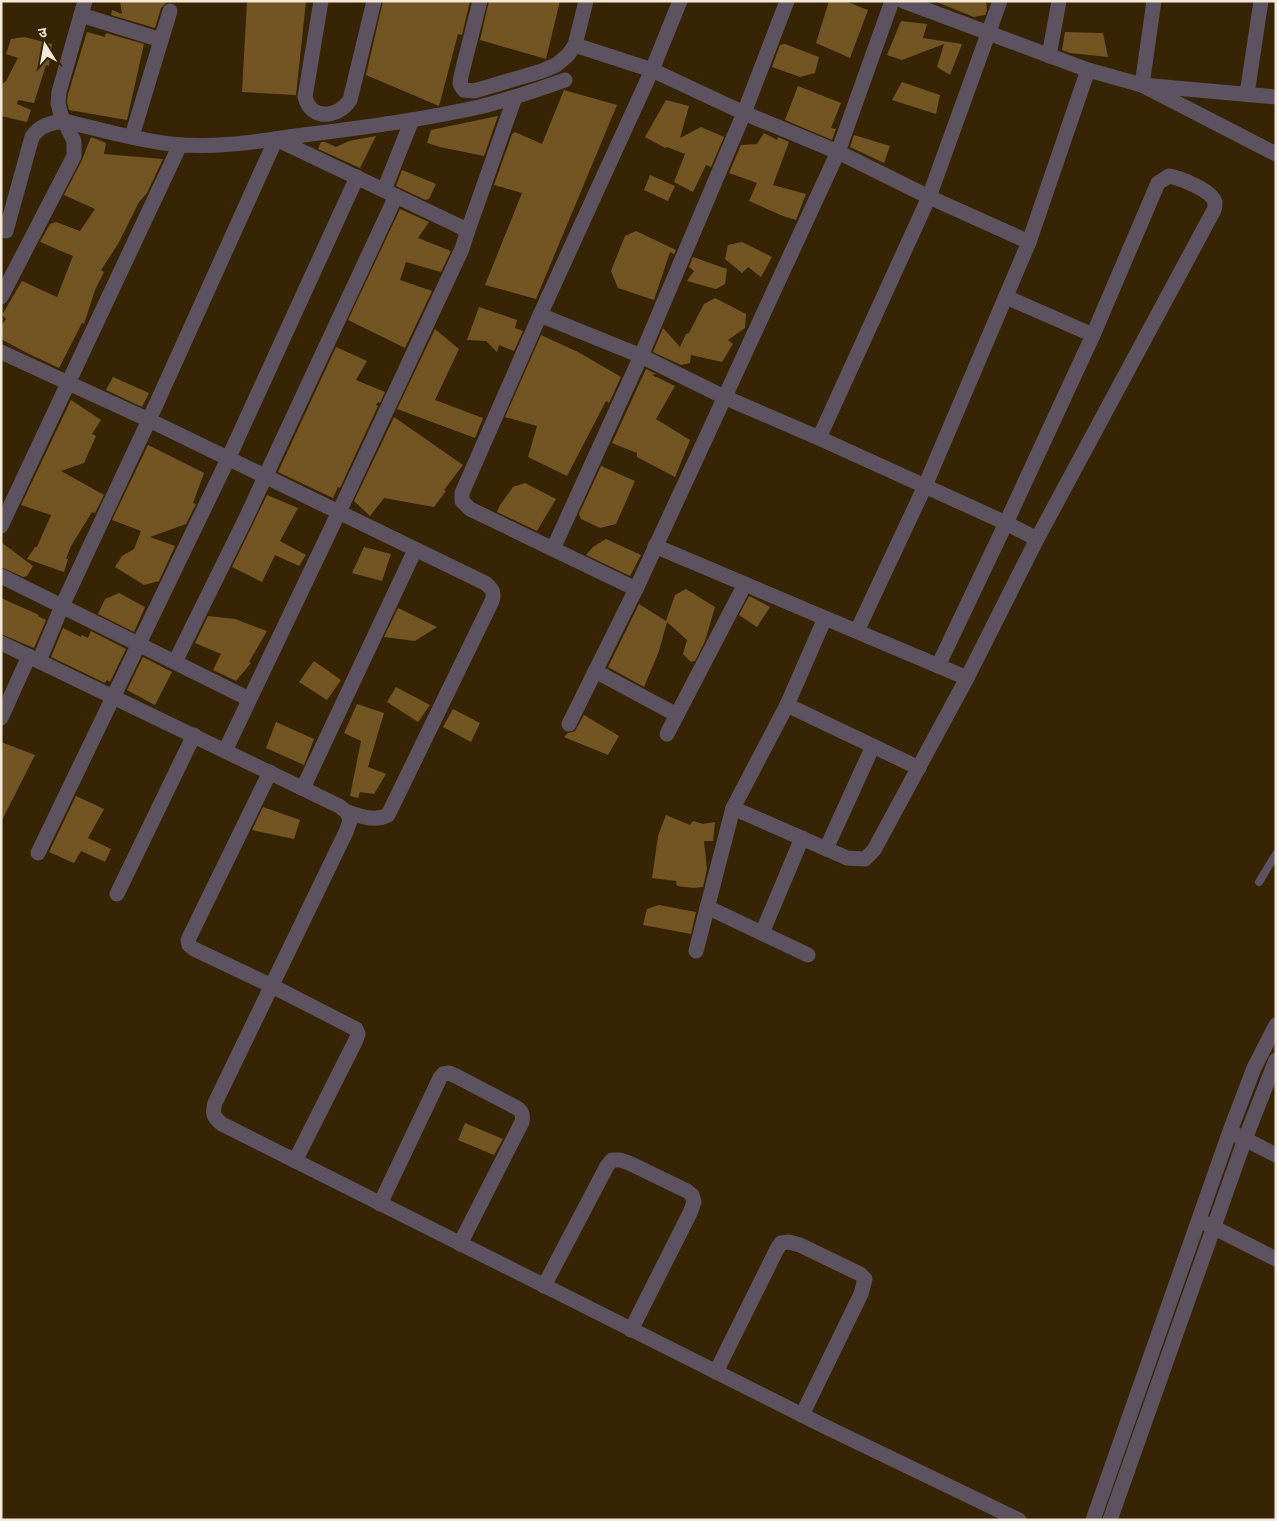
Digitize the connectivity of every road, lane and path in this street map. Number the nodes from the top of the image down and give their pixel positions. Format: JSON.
{"nodes":[{"id":1,"x":321,"y":1,"type":"edge"},
{"id":2,"x":374,"y":1,"type":"edge"},
{"id":3,"x":480,"y":1,"type":"edge"},
{"id":4,"x":586,"y":1,"type":"edge"},
{"id":5,"x":680,"y":1,"type":"edge"},
{"id":6,"x":788,"y":1,"type":"edge"},
{"id":7,"x":892,"y":1,"type":"edge"},
{"id":8,"x":903,"y":1,"type":"edge"},
{"id":9,"x":1000,"y":1,"type":"edge"},
{"id":10,"x":1059,"y":1,"type":"edge"},
{"id":11,"x":1154,"y":1,"type":"edge"},
{"id":12,"x":1261,"y":1,"type":"edge"},
{"id":13,"x":83,"y":8,"type":"edge"},
{"id":14,"x":170,"y":11,"type":"dead end"},
{"id":15,"x":989,"y":32,"type":"junction"},
{"id":16,"x":161,"y":40,"type":"junction"},
{"id":17,"x":575,"y":45,"type":"junction"},
{"id":18,"x":1049,"y":56,"type":"junction"},
{"id":19,"x":652,"y":70,"type":"junction"},
{"id":20,"x":1088,"y":70,"type":"junction"},
{"id":21,"x":565,"y":80,"type":"dead end"},
{"id":22,"x":1142,"y":85,"type":"junction"},
{"id":23,"x":1247,"y":94,"type":"junction"},
{"id":24,"x":515,"y":97,"type":"junction"},
{"id":25,"x":1276,"y":97,"type":"edge"},
{"id":26,"x":744,"y":113,"type":"junction"},
{"id":27,"x":412,"y":120,"type":"junction"},
{"id":28,"x":64,"y":121,"type":"junction"},
{"id":29,"x":132,"y":136,"type":"junction"},
{"id":30,"x":276,"y":139,"type":"junction"},
{"id":31,"x":180,"y":145,"type":"junction"},
{"id":32,"x":838,"y":152,"type":"junction"},
{"id":33,"x":1276,"y":154,"type":"edge"},
{"id":34,"x":357,"y":177,"type":"junction"},
{"id":35,"x":390,"y":193,"type":"junction"},
{"id":36,"x":928,"y":198,"type":"junction"},
{"id":37,"x":3,"y":231,"type":"edge"},
{"id":38,"x":467,"y":233,"type":"junction"},
{"id":39,"x":30,"y":240,"type":"junction"},
{"id":40,"x":1029,"y":242,"type":"junction"},
{"id":41,"x":1,"y":297,"type":"edge"},
{"id":42,"x":1006,"y":297,"type":"junction"},
{"id":43,"x":540,"y":315,"type":"junction"},
{"id":44,"x":1093,"y":335,"type":"junction"},
{"id":45,"x":1,"y":352,"type":"edge"},
{"id":46,"x":642,"y":356,"type":"junction"},
{"id":47,"x":68,"y":383,"type":"junction"},
{"id":48,"x":724,"y":397,"type":"junction"},
{"id":49,"x":149,"y":420,"type":"junction"},
{"id":50,"x":819,"y":438,"type":"junction"},
{"id":51,"x":228,"y":459,"type":"junction"},
{"id":52,"x":265,"y":477,"type":"junction"},
{"id":53,"x":925,"y":486,"type":"junction"},
{"id":54,"x":339,"y":512,"type":"junction"},
{"id":55,"x":1006,"y":523,"type":"junction"},
{"id":56,"x":1,"y":526,"type":"edge"},
{"id":57,"x":1037,"y":539,"type":"junction"},
{"id":58,"x":655,"y":546,"type":"junction"},
{"id":59,"x":414,"y":550,"type":"junction"},
{"id":60,"x":553,"y":550,"type":"junction"},
{"id":61,"x":1,"y":576,"type":"edge"},
{"id":62,"x":745,"y":584,"type":"junction"},
{"id":63,"x":636,"y":589,"type":"junction"},
{"id":64,"x":62,"y":606,"type":"junction"},
{"id":65,"x":825,"y":618,"type":"junction"},
{"id":66,"x":857,"y":631,"type":"junction"},
{"id":67,"x":1,"y":643,"type":"edge"},
{"id":68,"x":139,"y":644,"type":"junction"},
{"id":69,"x":34,"y":659,"type":"junction"},
{"id":70,"x":175,"y":662,"type":"junction"},
{"id":71,"x":938,"y":666,"type":"junction"},
{"id":72,"x":595,"y":671,"type":"junction"},
{"id":73,"x":967,"y":678,"type":"junction"},
{"id":74,"x":114,"y":697,"type":"junction"},
{"id":75,"x":249,"y":698,"type":"junction"},
{"id":76,"x":787,"y":705,"type":"junction"},
{"id":77,"x":677,"y":715,"type":"junction"},
{"id":78,"x":1,"y":718,"type":"edge"},
{"id":79,"x":569,"y":724,"type":"dead end"},
{"id":80,"x":667,"y":734,"type":"dead end"},
{"id":81,"x":194,"y":736,"type":"junction"},
{"id":82,"x":873,"y":746,"type":"junction"},
{"id":83,"x":224,"y":751,"type":"junction"},
{"id":84,"x":919,"y":768,"type":"junction"},
{"id":85,"x":270,"y":772,"type":"junction"},
{"id":86,"x":303,"y":788,"type":"junction"},
{"id":87,"x":734,"y":808,"type":"junction"},
{"id":88,"x":347,"y":812,"type":"junction"},
{"id":89,"x":802,"y":838,"type":"junction"},
{"id":90,"x":826,"y":849,"type":"junction"},
{"id":91,"x":38,"y":853,"type":"dead end"},
{"id":92,"x":1276,"y":854,"type":"edge"},
{"id":93,"x":1259,"y":882,"type":"dead end"},
{"id":94,"x":118,"y":894,"type":"dead end"},
{"id":95,"x":707,"y":907,"type":"junction"},
{"id":96,"x":762,"y":933,"type":"junction"},
{"id":97,"x":696,"y":951,"type":"dead end"},
{"id":98,"x":808,"y":955,"type":"dead end"},
{"id":99,"x":272,"y":986,"type":"junction"},
{"id":100,"x":1276,"y":1025,"type":"edge"},
{"id":101,"x":1276,"y":1060,"type":"edge"},
{"id":102,"x":1230,"y":1131,"type":"junction"},
{"id":103,"x":1245,"y":1139,"type":"junction"},
{"id":104,"x":1276,"y":1155,"type":"edge"},
{"id":105,"x":294,"y":1161,"type":"junction"},
{"id":106,"x":380,"y":1204,"type":"junction"},
{"id":107,"x":1199,"y":1220,"type":"junction"},
{"id":108,"x":1214,"y":1227,"type":"junction"},
{"id":109,"x":460,"y":1244,"type":"junction"},
{"id":110,"x":1276,"y":1259,"type":"edge"},
{"id":111,"x":544,"y":1286,"type":"junction"},
{"id":112,"x":631,"y":1330,"type":"junction"},
{"id":113,"x":716,"y":1372,"type":"junction"},
{"id":114,"x":802,"y":1415,"type":"junction"},
{"id":115,"x":1019,"y":1520,"type":"edge"},
{"id":116,"x":1093,"y":1520,"type":"edge"},
{"id":117,"x":1110,"y":1520,"type":"edge"}],
"edges":[{"from":1,"to":2,"type":"street"},
{"from":3,"to":17,"type":"street"},
{"from":4,"to":17,"type":"street"},
{"from":5,"to":19,"type":"street"},
{"from":6,"to":26,"type":"street"},
{"from":7,"to":32,"type":"street"},
{"from":8,"to":15,"type":"street"},
{"from":9,"to":15,"type":"street"},
{"from":10,"to":18,"type":"street"},
{"from":11,"to":22,"type":"street"},
{"from":12,"to":23,"type":"street"},
{"from":13,"to":16,"type":"street"},
{"from":13,"to":28,"type":"street"},
{"from":14,"to":16,"type":"street"},
{"from":15,"to":18,"type":"street"},
{"from":15,"to":36,"type":"street"},
{"from":16,"to":29,"type":"street"},
{"from":17,"to":19,"type":"street"},
{"from":18,"to":20,"type":"street"},
{"from":19,"to":26,"type":"street"},
{"from":19,"to":43,"type":"street"},
{"from":20,"to":22,"type":"street"},
{"from":20,"to":40,"type":"street"},
{"from":21,"to":24,"type":"street"},
{"from":22,"to":23,"type":"street"},
{"from":22,"to":33,"type":"street"},
{"from":23,"to":25,"type":"street"},
{"from":24,"to":27,"type":"street"},
{"from":24,"to":38,"type":"street"},
{"from":26,"to":32,"type":"street"},
{"from":26,"to":46,"type":"street"},
{"from":27,"to":30,"type":"street"},
{"from":27,"to":35,"type":"street"},
{"from":28,"to":29,"type":"street"},
{"from":28,"to":37,"type":"street"},
{"from":28,"to":39,"type":"street"},
{"from":29,"to":31,"type":"street"},
{"from":30,"to":31,"type":"street"},
{"from":30,"to":34,"type":"street"},
{"from":30,"to":49,"type":"street"},
{"from":31,"to":47,"type":"street"},
{"from":32,"to":36,"type":"street"},
{"from":32,"to":48,"type":"street"},
{"from":34,"to":35,"type":"street"},
{"from":34,"to":51,"type":"street"},
{"from":35,"to":38,"type":"street"},
{"from":35,"to":52,"type":"street"},
{"from":36,"to":40,"type":"street"},
{"from":36,"to":50,"type":"street"},
{"from":37,"to":39,"type":"street"},
{"from":38,"to":54,"type":"street"},
{"from":39,"to":41,"type":"street"},
{"from":40,"to":42,"type":"street"},
{"from":42,"to":44,"type":"street"},
{"from":42,"to":53,"type":"street"},
{"from":43,"to":46,"type":"street"},
{"from":43,"to":60,"type":"street"},
{"from":44,"to":55,"type":"street"},
{"from":44,"to":57,"type":"street"},
{"from":45,"to":47,"type":"street"},
{"from":46,"to":48,"type":"street"},
{"from":46,"to":60,"type":"street"},
{"from":47,"to":49,"type":"street"},
{"from":47,"to":56,"type":"street"},
{"from":48,"to":50,"type":"street"},
{"from":48,"to":58,"type":"street"},
{"from":49,"to":51,"type":"street"},
{"from":49,"to":64,"type":"street"},
{"from":50,"to":53,"type":"street"},
{"from":51,"to":52,"type":"street"},
{"from":51,"to":68,"type":"street"},
{"from":52,"to":54,"type":"street"},
{"from":52,"to":70,"type":"street"},
{"from":53,"to":55,"type":"street"},
{"from":53,"to":66,"type":"street"},
{"from":54,"to":59,"type":"street"},
{"from":54,"to":75,"type":"street"},
{"from":55,"to":57,"type":"street"},
{"from":55,"to":71,"type":"street"},
{"from":57,"to":73,"type":"street"},
{"from":58,"to":62,"type":"street"},
{"from":58,"to":63,"type":"street"},
{"from":59,"to":86,"type":"street"},
{"from":59,"to":88,"type":"street"},
{"from":60,"to":63,"type":"street"},
{"from":61,"to":64,"type":"street"},
{"from":62,"to":65,"type":"street"},
{"from":62,"to":77,"type":"street"},
{"from":63,"to":72,"type":"street"},
{"from":64,"to":68,"type":"street"},
{"from":64,"to":69,"type":"street"},
{"from":65,"to":66,"type":"street"},
{"from":65,"to":76,"type":"street"},
{"from":66,"to":71,"type":"street"},
{"from":67,"to":69,"type":"street"},
{"from":68,"to":70,"type":"street"},
{"from":68,"to":74,"type":"street"},
{"from":69,"to":74,"type":"street"},
{"from":69,"to":78,"type":"street"},
{"from":70,"to":75,"type":"street"},
{"from":71,"to":73,"type":"street"},
{"from":72,"to":77,"type":"street"},
{"from":72,"to":79,"type":"street"},
{"from":73,"to":84,"type":"street"},
{"from":74,"to":81,"type":"street"},
{"from":74,"to":91,"type":"street"},
{"from":75,"to":83,"type":"street"},
{"from":76,"to":82,"type":"street"},
{"from":76,"to":87,"type":"street"},
{"from":77,"to":80,"type":"street"},
{"from":81,"to":83,"type":"street"},
{"from":81,"to":94,"type":"street"},
{"from":82,"to":84,"type":"street"},
{"from":82,"to":90,"type":"street"},
{"from":83,"to":85,"type":"street"},
{"from":84,"to":90,"type":"street"},
{"from":85,"to":86,"type":"street"},
{"from":85,"to":99,"type":"street"},
{"from":86,"to":88,"type":"street"},
{"from":87,"to":89,"type":"street"},
{"from":87,"to":95,"type":"street"},
{"from":88,"to":99,"type":"street"},
{"from":89,"to":90,"type":"street"},
{"from":89,"to":96,"type":"street"},
{"from":92,"to":93,"type":"lane"},
{"from":95,"to":96,"type":"street"},
{"from":95,"to":97,"type":"street"},
{"from":96,"to":98,"type":"street"},
{"from":99,"to":105,"type":"street"},
{"from":99,"to":105,"type":"street"},
{"from":100,"to":102,"type":"street"},
{"from":101,"to":103,"type":"street"},
{"from":102,"to":103,"type":"street"},
{"from":102,"to":107,"type":"street"},
{"from":103,"to":104,"type":"street"},
{"from":103,"to":108,"type":"street"},
{"from":105,"to":106,"type":"street"},
{"from":106,"to":109,"type":"street"},
{"from":106,"to":109,"type":"street"},
{"from":107,"to":108,"type":"street"},
{"from":107,"to":116,"type":"street"},
{"from":108,"to":110,"type":"street"},
{"from":108,"to":117,"type":"street"},
{"from":109,"to":111,"type":"street"},
{"from":111,"to":112,"type":"street"},
{"from":111,"to":112,"type":"street"},
{"from":112,"to":113,"type":"street"},
{"from":113,"to":114,"type":"street"},
{"from":113,"to":114,"type":"street"},
{"from":114,"to":115,"type":"street"}]}
